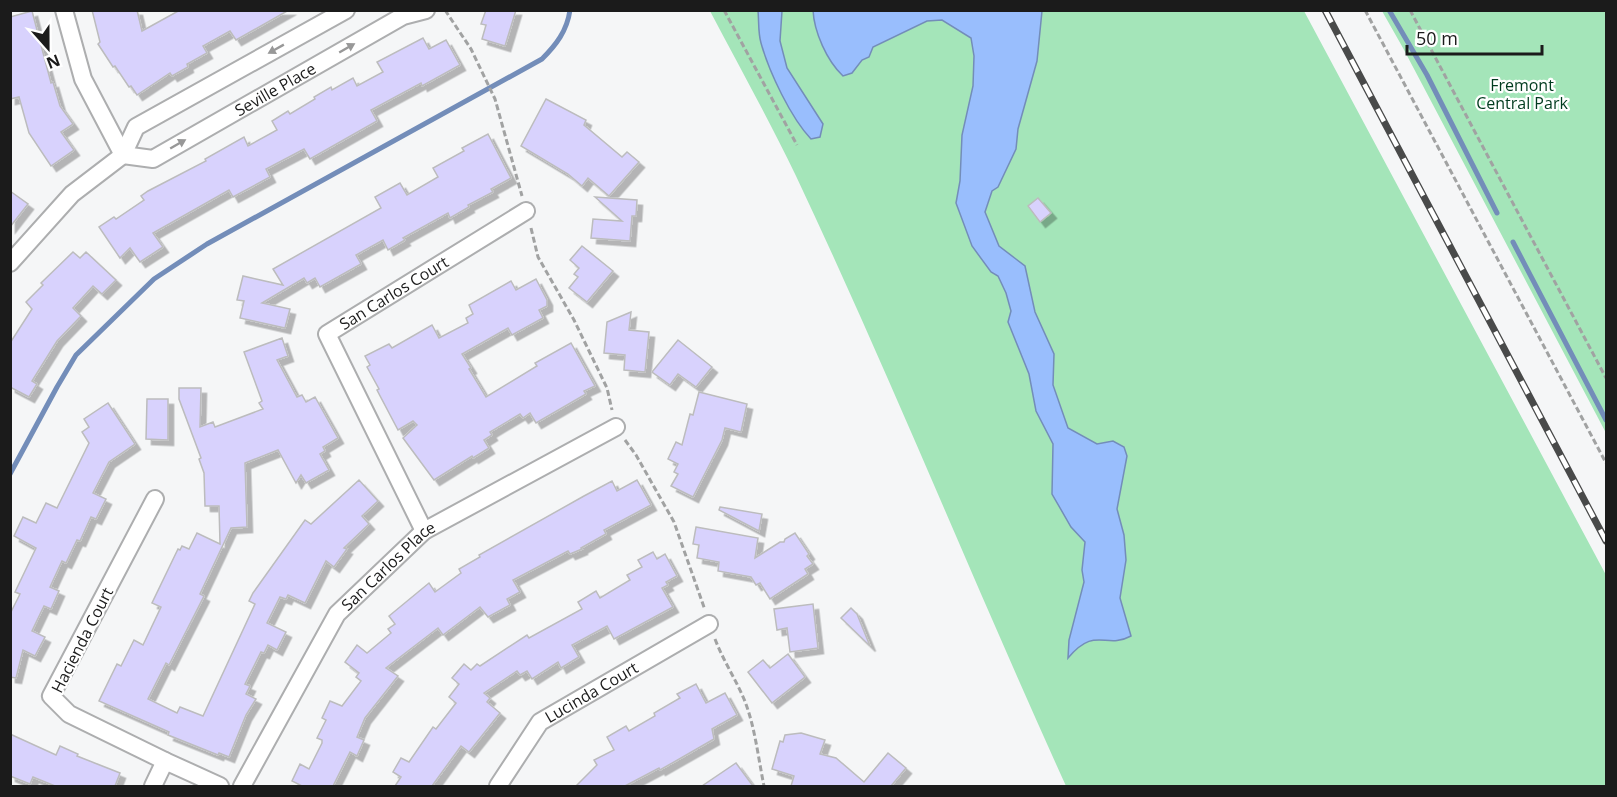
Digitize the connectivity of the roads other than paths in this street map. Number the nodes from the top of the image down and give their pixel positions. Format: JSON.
{"nodes":[{"id":1,"x":64,"y":10,"type":"edge"},
{"id":2,"x":346,"y":10,"type":"edge"},
{"id":3,"x":426,"y":10,"type":"edge"},
{"id":4,"x":123,"y":154,"type":"junction"},
{"id":5,"x":526,"y":211,"type":"road end"},
{"id":6,"x":10,"y":263,"type":"edge"},
{"id":7,"x":616,"y":427,"type":"road end"},
{"id":8,"x":155,"y":499,"type":"dead end"},
{"id":9,"x":424,"y":531,"type":"junction"},
{"id":10,"x":709,"y":624,"type":"road end"},
{"id":11,"x":165,"y":761,"type":"junction"},
{"id":12,"x":153,"y":786,"type":"edge"},
{"id":13,"x":220,"y":786,"type":"edge"},
{"id":14,"x":242,"y":786,"type":"edge"},
{"id":15,"x":498,"y":786,"type":"edge"}],
"edges":[{"from":1,"to":4,"type":"street"},
{"from":2,"to":4,"type":"street","name":"Seville Place","one_way":true},
{"from":4,"to":3,"type":"street","name":"Seville Place","one_way":true},
{"from":4,"to":6,"type":"street","name":"Seville Place"},
{"from":5,"to":9,"type":"street","name":"San Carlos Court"},
{"from":7,"to":9,"type":"street","name":"San Carlos Place"},
{"from":8,"to":11,"type":"street","name":"Hacienda Court"},
{"from":9,"to":14,"type":"street","name":"San Carlos Place"},
{"from":10,"to":15,"type":"street","name":"Lucinda Court"},
{"from":11,"to":12,"type":"street"},
{"from":11,"to":13,"type":"street"}]}
